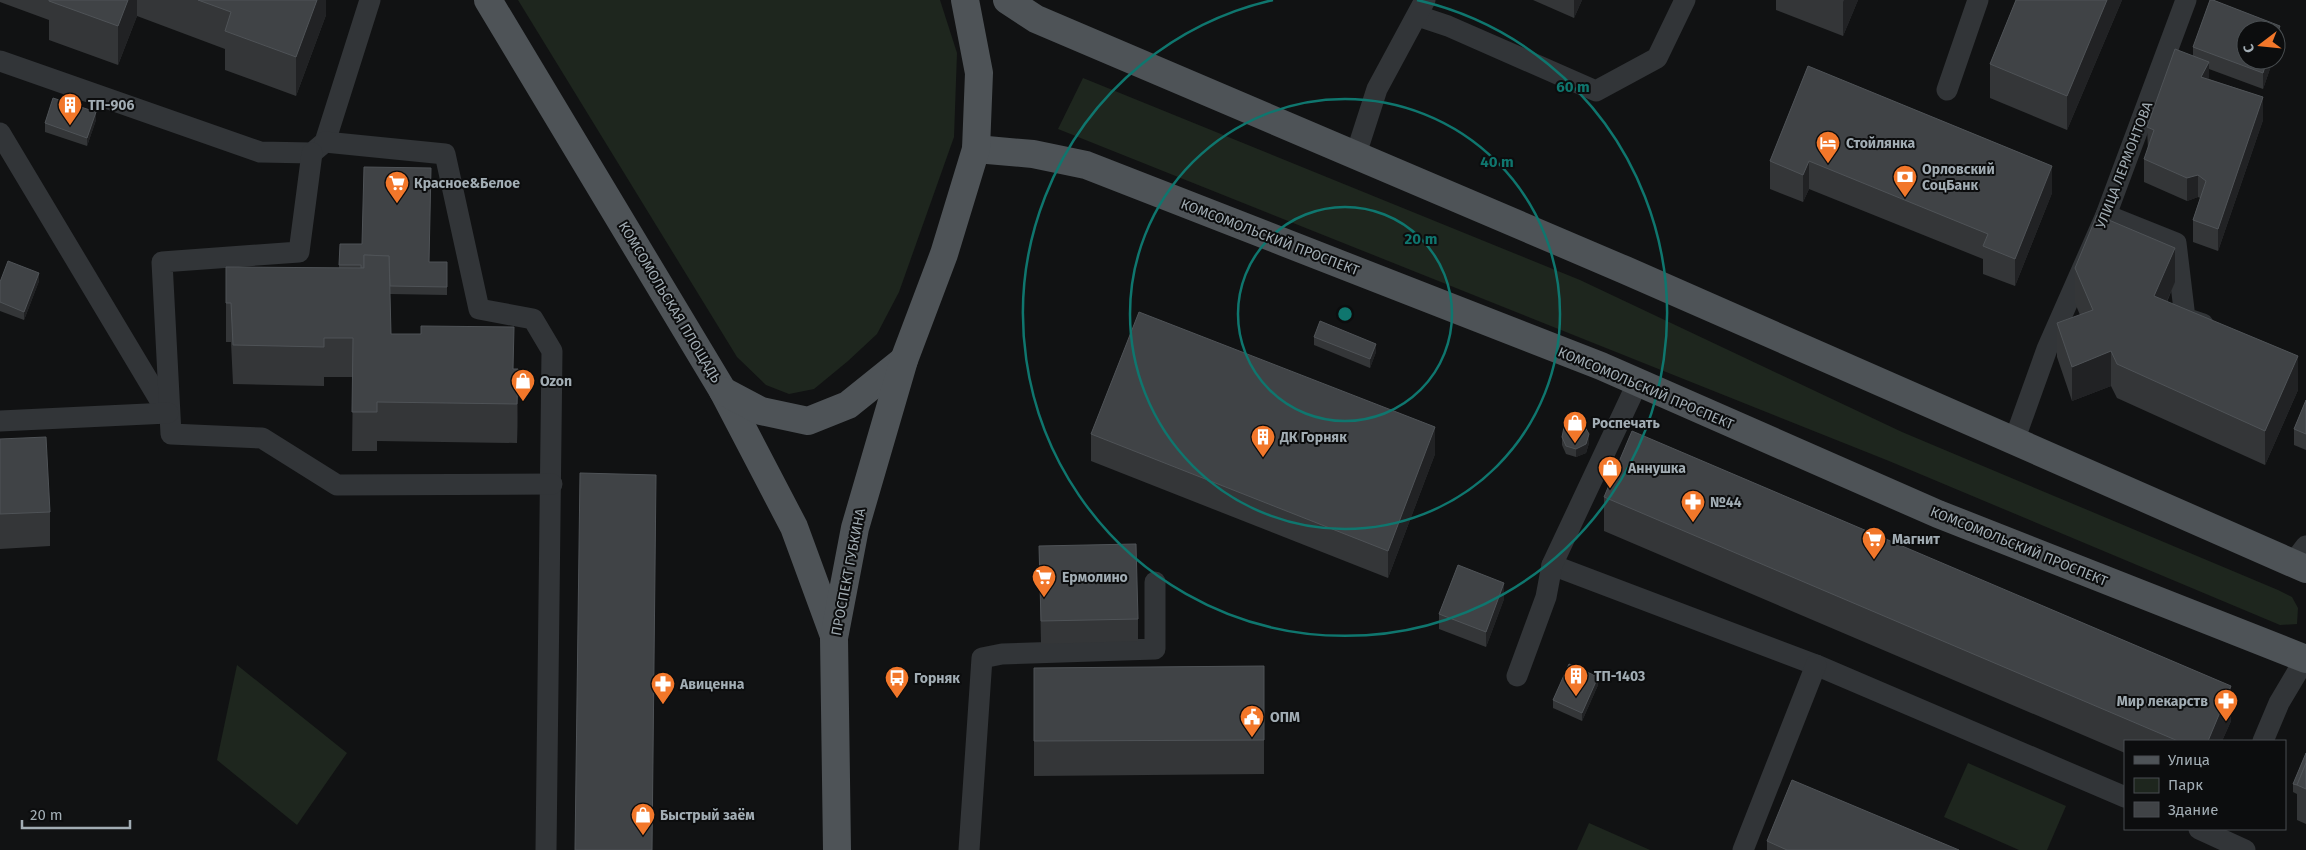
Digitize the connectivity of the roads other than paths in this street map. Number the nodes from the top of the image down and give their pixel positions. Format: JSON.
{"nodes":[{"id":1,"x":370,"y":0,"type":"edge"},
{"id":2,"x":488,"y":0,"type":"edge"},
{"id":3,"x":965,"y":0,"type":"edge"},
{"id":4,"x":1006,"y":0,"type":"edge"},
{"id":5,"x":1685,"y":0,"type":"edge"},
{"id":6,"x":1978,"y":0,"type":"edge"},
{"id":7,"x":2186,"y":0,"type":"edge"},
{"id":8,"x":1422,"y":8,"type":"edge"},
{"id":9,"x":0,"y":60,"type":"edge"},
{"id":10,"x":1946,"y":90,"type":"dead end"},
{"id":11,"x":0,"y":133,"type":"edge"},
{"id":12,"x":319,"y":147,"type":"junction"},
{"id":13,"x":976,"y":150,"type":"junction"},
{"id":14,"x":1356,"y":154,"type":"junction"},
{"id":15,"x":2106,"y":215,"type":"junction"},
{"id":16,"x":2223,"y":330,"type":"edge"},
{"id":17,"x":904,"y":360,"type":"junction"},
{"id":18,"x":1637,"y":384,"type":"junction"},
{"id":19,"x":723,"y":391,"type":"junction"},
{"id":20,"x":168,"y":413,"type":"junction"},
{"id":21,"x":0,"y":421,"type":"edge"},
{"id":22,"x":2014,"y":441,"type":"junction"},
{"id":23,"x":552,"y":484,"type":"junction"},
{"id":24,"x":2302,"y":559,"type":"edge"},
{"id":25,"x":1552,"y":565,"type":"junction"},
{"id":26,"x":1155,"y":582,"type":"dead end"},
{"id":27,"x":834,"y":638,"type":"junction"},
{"id":28,"x":2306,"y":659,"type":"edge"},
{"id":29,"x":1816,"y":665,"type":"junction"},
{"id":30,"x":1516,"y":676,"type":"dead end"},
{"id":31,"x":2263,"y":740,"type":"edge"},
{"id":32,"x":2124,"y":797,"type":"edge"},
{"id":33,"x":2202,"y":830,"type":"edge"},
{"id":34,"x":2224,"y":839,"type":"edge"},
{"id":35,"x":546,"y":850,"type":"edge"},
{"id":36,"x":837,"y":850,"type":"edge"},
{"id":37,"x":969,"y":850,"type":"edge"},
{"id":38,"x":1743,"y":850,"type":"edge"},
{"id":39,"x":2245,"y":850,"type":"edge"}],
"edges":[{"from":1,"to":12,"type":"lane"},
{"from":2,"to":19,"type":"main road","name":"КОМСОМОЛЬСКАЯ ПЛОЩАДЬ"},
{"from":3,"to":13,"type":"main road"},
{"from":4,"to":14,"type":"main road"},
{"from":5,"to":8,"type":"lane"},
{"from":6,"to":10,"type":"lane"},
{"from":7,"to":15,"type":"lane","name":"УЛИЦА ЛЕРМОНТОВА"},
{"from":8,"to":14,"type":"lane"},
{"from":9,"to":12,"type":"lane"},
{"from":11,"to":20,"type":"lane"},
{"from":12,"to":20,"type":"lane"},
{"from":12,"to":23,"type":"lane"},
{"from":13,"to":17,"type":"main road"},
{"from":13,"to":18,"type":"main road","name":"КОМСОМОЛЬСКИЙ ПРОСПЕКТ"},
{"from":14,"to":22,"type":"main road"},
{"from":15,"to":16,"type":"lane"},
{"from":15,"to":22,"type":"lane","name":"УЛИЦА ЛЕРМОНТОВА"},
{"from":17,"to":19,"type":"main road","name":"КОМСОМОЛЬСКАЯ ПЛОЩАДЬ"},
{"from":17,"to":27,"type":"main road","name":"ПРОСПЕКТ ГУБКИНА"},
{"from":18,"to":25,"type":"lane"},
{"from":18,"to":28,"type":"main road","name":"КОМСОМОЛЬСКИЙ ПРОСПЕКТ"},
{"from":19,"to":27,"type":"main road"},
{"from":20,"to":21,"type":"lane"},
{"from":20,"to":23,"type":"lane"},
{"from":22,"to":24,"type":"main road"},
{"from":23,"to":35,"type":"lane"},
{"from":25,"to":29,"type":"lane"},
{"from":25,"to":30,"type":"lane"},
{"from":26,"to":37,"type":"lane"},
{"from":27,"to":36,"type":"main road","name":"ПРОСПЕКТ ГУБКИНА"},
{"from":28,"to":31,"type":"lane"},
{"from":29,"to":32,"type":"lane"},
{"from":29,"to":38,"type":"lane"},
{"from":33,"to":34,"type":"lane"},
{"from":34,"to":39,"type":"lane"}]}
